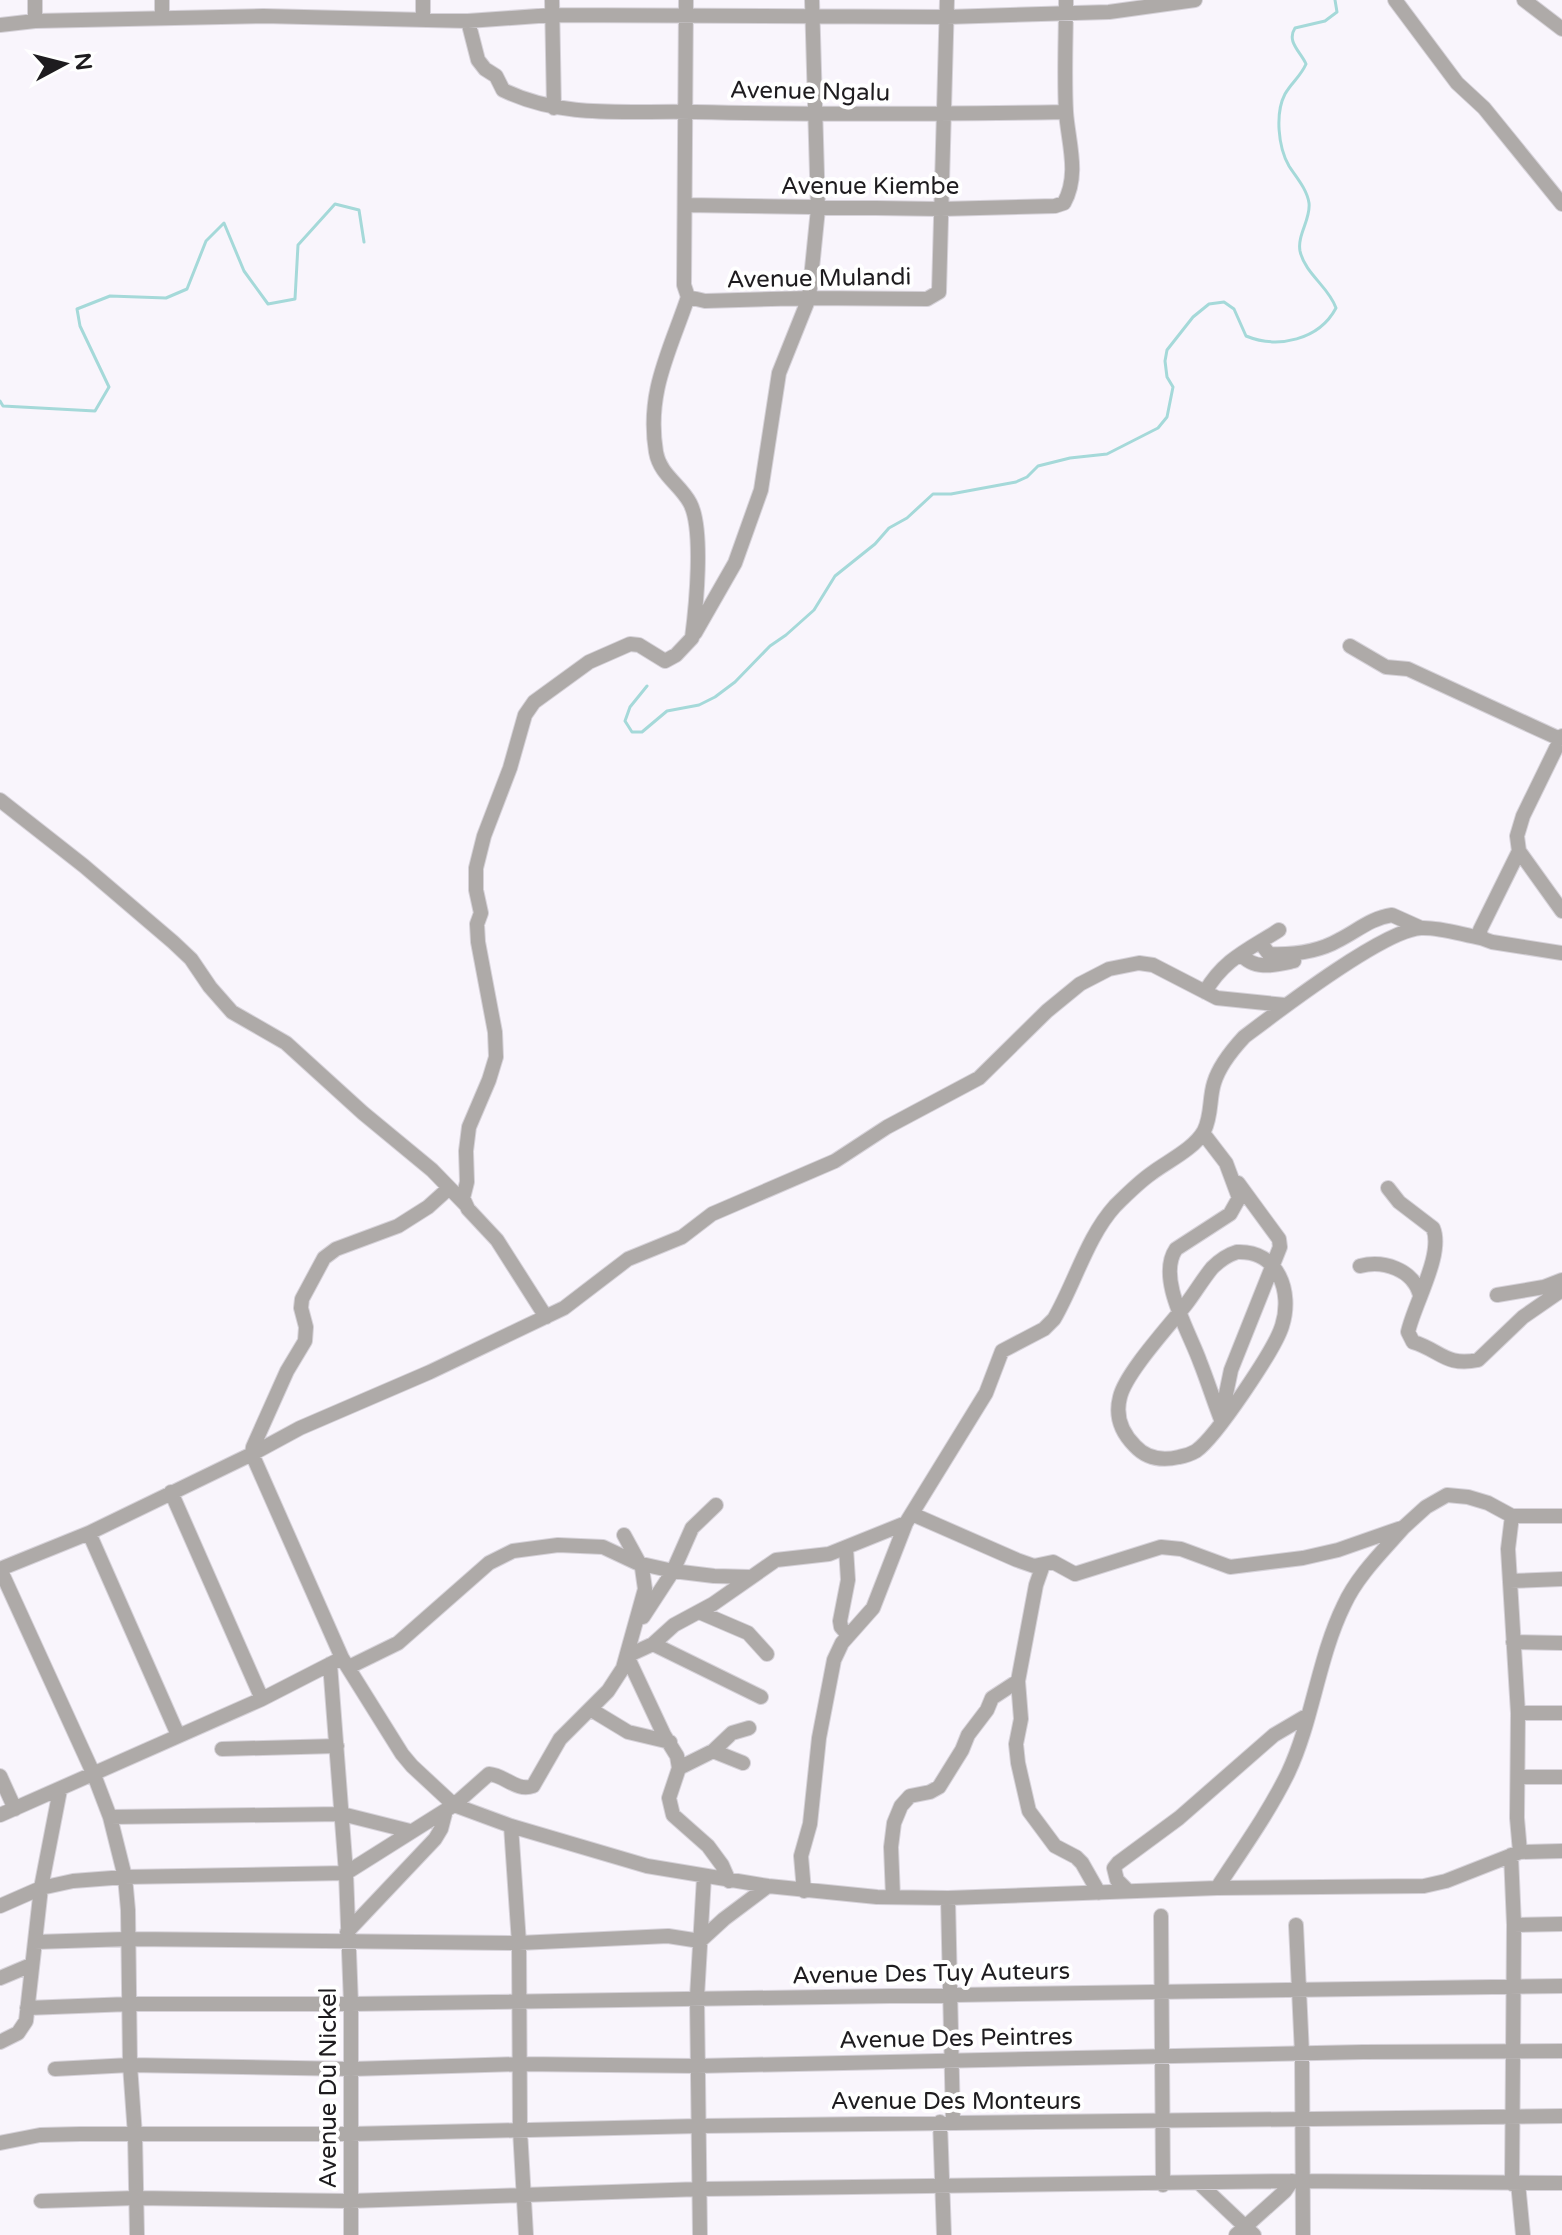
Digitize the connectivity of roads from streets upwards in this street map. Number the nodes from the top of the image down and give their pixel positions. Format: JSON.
{"nodes":[{"id":1,"x":35,"y":0,"type":"edge"},
{"id":2,"x":162,"y":0,"type":"edge"},
{"id":3,"x":294,"y":0,"type":"edge"},
{"id":4,"x":423,"y":0,"type":"edge"},
{"id":5,"x":686,"y":0,"type":"edge"},
{"id":6,"x":812,"y":0,"type":"edge"},
{"id":7,"x":947,"y":0,"type":"edge"},
{"id":8,"x":1195,"y":0,"type":"edge"},
{"id":9,"x":1395,"y":0,"type":"edge"},
{"id":10,"x":1524,"y":0,"type":"edge"},
{"id":11,"x":1066,"y":6,"type":"edge"},
{"id":12,"x":552,"y":8,"type":"edge"},
{"id":13,"x":293,"y":16,"type":"junction"},
{"id":14,"x":685,"y":16,"type":"junction"},
{"id":15,"x":811,"y":16,"type":"junction"},
{"id":16,"x":947,"y":17,"type":"junction"},
{"id":17,"x":162,"y":18,"type":"junction"},
{"id":18,"x":423,"y":20,"type":"junction"},
{"id":19,"x":35,"y":21,"type":"junction"},
{"id":20,"x":468,"y":21,"type":"junction"},
{"id":21,"x":0,"y":25,"type":"edge"},
{"id":22,"x":1562,"y":29,"type":"edge"},
{"id":23,"x":554,"y":108,"type":"junction"},
{"id":24,"x":685,"y":111,"type":"junction"},
{"id":25,"x":1066,"y":112,"type":"junction"},
{"id":26,"x":945,"y":114,"type":"junction"},
{"id":27,"x":816,"y":115,"type":"junction"},
{"id":28,"x":1562,"y":204,"type":"edge"},
{"id":29,"x":685,"y":205,"type":"junction"},
{"id":30,"x":818,"y":209,"type":"junction"},
{"id":31,"x":941,"y":209,"type":"junction"},
{"id":32,"x":688,"y":297,"type":"junction"},
{"id":33,"x":809,"y":298,"type":"junction"},
{"id":34,"x":692,"y":638,"type":"junction"},
{"id":35,"x":1350,"y":646,"type":"dead end"},
{"id":36,"x":1561,"y":738,"type":"edge"},
{"id":37,"x":0,"y":800,"type":"edge"},
{"id":38,"x":1519,"y":851,"type":"junction"},
{"id":39,"x":1562,"y":911,"type":"edge"},
{"id":40,"x":1421,"y":928,"type":"junction"},
{"id":41,"x":1279,"y":930,"type":"dead end"},
{"id":42,"x":1481,"y":938,"type":"junction"},
{"id":43,"x":1260,"y":942,"type":"junction"},
{"id":44,"x":1307,"y":952,"type":"junction"},
{"id":45,"x":1562,"y":953,"type":"edge"},
{"id":46,"x":1241,"y":954,"type":"junction"},
{"id":47,"x":1205,"y":992,"type":"junction"},
{"id":48,"x":1285,"y":1005,"type":"junction"},
{"id":49,"x":1203,"y":1133,"type":"junction"},
{"id":50,"x":1232,"y":1176,"type":"junction"},
{"id":51,"x":1388,"y":1188,"type":"dead end"},
{"id":52,"x":448,"y":1189,"type":"junction"},
{"id":53,"x":465,"y":1204,"type":"junction"},
{"id":54,"x":1272,"y":1264,"type":"junction"},
{"id":55,"x":1360,"y":1266,"type":"dead end"},
{"id":56,"x":1562,"y":1280,"type":"edge"},
{"id":57,"x":1562,"y":1290,"type":"edge"},
{"id":58,"x":1420,"y":1295,"type":"junction"},
{"id":59,"x":1497,"y":1295,"type":"dead end"},
{"id":60,"x":1179,"y":1313,"type":"junction"},
{"id":61,"x":546,"y":1317,"type":"junction"},
{"id":62,"x":1222,"y":1422,"type":"junction"},
{"id":63,"x":252,"y":1454,"type":"junction"},
{"id":64,"x":171,"y":1492,"type":"junction"},
{"id":65,"x":716,"y":1505,"type":"dead end"},
{"id":66,"x":1512,"y":1516,"type":"junction"},
{"id":67,"x":1562,"y":1516,"type":"edge"},
{"id":68,"x":909,"y":1518,"type":"junction"},
{"id":69,"x":1404,"y":1527,"type":"junction"},
{"id":70,"x":89,"y":1533,"type":"junction"},
{"id":71,"x":624,"y":1535,"type":"dead end"},
{"id":72,"x":846,"y":1548,"type":"junction"},
{"id":73,"x":637,"y":1563,"type":"junction"},
{"id":74,"x":1043,"y":1565,"type":"junction"},
{"id":75,"x":0,"y":1569,"type":"edge"},
{"id":76,"x":673,"y":1571,"type":"junction"},
{"id":77,"x":751,"y":1577,"type":"junction"},
{"id":78,"x":1562,"y":1579,"type":"edge"},
{"id":79,"x":1510,"y":1581,"type":"junction"},
{"id":80,"x":699,"y":1612,"type":"junction"},
{"id":81,"x":633,"y":1635,"type":"junction"},
{"id":82,"x":848,"y":1635,"type":"junction"},
{"id":83,"x":1513,"y":1642,"type":"junction"},
{"id":84,"x":1562,"y":1643,"type":"edge"},
{"id":85,"x":653,"y":1644,"type":"junction"},
{"id":86,"x":767,"y":1654,"type":"dead end"},
{"id":87,"x":627,"y":1656,"type":"junction"},
{"id":88,"x":341,"y":1663,"type":"junction"},
{"id":89,"x":1018,"y":1681,"type":"junction"},
{"id":90,"x":761,"y":1697,"type":"dead end"},
{"id":91,"x":262,"y":1699,"type":"junction"},
{"id":92,"x":590,"y":1709,"type":"junction"},
{"id":93,"x":1518,"y":1713,"type":"junction"},
{"id":94,"x":1562,"y":1713,"type":"edge"},
{"id":95,"x":1308,"y":1715,"type":"junction"},
{"id":96,"x":749,"y":1728,"type":"dead end"},
{"id":97,"x":178,"y":1735,"type":"junction"},
{"id":98,"x":670,"y":1742,"type":"junction"},
{"id":99,"x":337,"y":1746,"type":"junction"},
{"id":100,"x":222,"y":1749,"type":"dead end"},
{"id":101,"x":713,"y":1751,"type":"junction"},
{"id":102,"x":743,"y":1763,"type":"dead end"},
{"id":103,"x":679,"y":1768,"type":"junction"},
{"id":104,"x":94,"y":1775,"type":"junction"},
{"id":105,"x":0,"y":1776,"type":"edge"},
{"id":106,"x":1518,"y":1777,"type":"junction"},
{"id":107,"x":1562,"y":1777,"type":"edge"},
{"id":108,"x":60,"y":1790,"type":"junction"},
{"id":109,"x":450,"y":1808,"type":"junction"},
{"id":110,"x":15,"y":1809,"type":"junction"},
{"id":111,"x":342,"y":1814,"type":"junction"},
{"id":112,"x":0,"y":1815,"type":"edge"},
{"id":113,"x":110,"y":1817,"type":"junction"},
{"id":114,"x":511,"y":1826,"type":"junction"},
{"id":115,"x":410,"y":1831,"type":"junction"},
{"id":116,"x":1562,"y":1851,"type":"edge"},
{"id":117,"x":1516,"y":1854,"type":"junction"},
{"id":118,"x":346,"y":1873,"type":"junction"},
{"id":119,"x":125,"y":1877,"type":"junction"},
{"id":120,"x":704,"y":1877,"type":"junction"},
{"id":121,"x":729,"y":1881,"type":"junction"},
{"id":122,"x":768,"y":1886,"type":"junction"},
{"id":123,"x":41,"y":1888,"type":"junction"},
{"id":124,"x":1217,"y":1888,"type":"junction"},
{"id":125,"x":804,"y":1891,"type":"junction"},
{"id":126,"x":1128,"y":1891,"type":"junction"},
{"id":127,"x":1099,"y":1893,"type":"junction"},
{"id":128,"x":893,"y":1897,"type":"junction"},
{"id":129,"x":948,"y":1898,"type":"junction"},
{"id":130,"x":0,"y":1906,"type":"edge"},
{"id":131,"x":1161,"y":1916,"type":"dead end"},
{"id":132,"x":1562,"y":1924,"type":"edge"},
{"id":133,"x":1296,"y":1925,"type":"dead end"},
{"id":134,"x":1514,"y":1925,"type":"junction"},
{"id":135,"x":347,"y":1936,"type":"junction"},
{"id":136,"x":129,"y":1939,"type":"junction"},
{"id":137,"x":700,"y":1941,"type":"junction"},
{"id":138,"x":35,"y":1942,"type":"junction"},
{"id":139,"x":519,"y":1943,"type":"junction"},
{"id":140,"x":31,"y":1965,"type":"junction"},
{"id":141,"x":0,"y":1978,"type":"edge"},
{"id":142,"x":1562,"y":1986,"type":"edge"},
{"id":143,"x":1512,"y":1988,"type":"junction"},
{"id":144,"x":1300,"y":1990,"type":"junction"},
{"id":145,"x":1163,"y":1992,"type":"junction"},
{"id":146,"x":950,"y":1995,"type":"junction"},
{"id":147,"x":697,"y":1997,"type":"junction"},
{"id":148,"x":520,"y":2000,"type":"junction"},
{"id":149,"x":130,"y":2004,"type":"junction"},
{"id":150,"x":351,"y":2004,"type":"junction"},
{"id":151,"x":27,"y":2008,"type":"junction"},
{"id":152,"x":0,"y":2042,"type":"edge"},
{"id":153,"x":1562,"y":2051,"type":"edge"},
{"id":154,"x":1513,"y":2052,"type":"junction"},
{"id":155,"x":1302,"y":2054,"type":"junction"},
{"id":156,"x":1164,"y":2057,"type":"junction"},
{"id":157,"x":952,"y":2061,"type":"junction"},
{"id":158,"x":521,"y":2064,"type":"junction"},
{"id":159,"x":130,"y":2065,"type":"junction"},
{"id":160,"x":697,"y":2066,"type":"junction"},
{"id":161,"x":55,"y":2069,"type":"dead end"},
{"id":162,"x":351,"y":2069,"type":"junction"},
{"id":163,"x":1562,"y":2116,"type":"edge"},
{"id":164,"x":1302,"y":2117,"type":"junction"},
{"id":165,"x":1513,"y":2118,"type":"junction"},
{"id":166,"x":1163,"y":2120,"type":"junction"},
{"id":167,"x":946,"y":2122,"type":"junction"},
{"id":168,"x":699,"y":2126,"type":"junction"},
{"id":169,"x":520,"y":2130,"type":"junction"},
{"id":170,"x":350,"y":2134,"type":"junction"},
{"id":171,"x":135,"y":2135,"type":"junction"},
{"id":172,"x":0,"y":2143,"type":"edge"},
{"id":173,"x":1296,"y":2181,"type":"junction"},
{"id":174,"x":1562,"y":2183,"type":"edge"},
{"id":175,"x":1200,"y":2184,"type":"junction"},
{"id":176,"x":1515,"y":2184,"type":"junction"},
{"id":177,"x":1163,"y":2185,"type":"junction"},
{"id":178,"x":942,"y":2187,"type":"junction"},
{"id":179,"x":701,"y":2189,"type":"junction"},
{"id":180,"x":524,"y":2195,"type":"junction"},
{"id":181,"x":136,"y":2198,"type":"junction"},
{"id":182,"x":41,"y":2201,"type":"dead end"},
{"id":183,"x":350,"y":2201,"type":"junction"},
{"id":184,"x":1245,"y":2232,"type":"edge"},
{"id":185,"x":137,"y":2235,"type":"edge"},
{"id":186,"x":351,"y":2235,"type":"edge"},
{"id":187,"x":526,"y":2235,"type":"edge"},
{"id":188,"x":700,"y":2235,"type":"edge"},
{"id":189,"x":944,"y":2235,"type":"edge"},
{"id":190,"x":1303,"y":2235,"type":"edge"},
{"id":191,"x":1523,"y":2235,"type":"edge"}],
"edges":[{"from":1,"to":19,"type":"street"},
{"from":2,"to":17,"type":"street"},
{"from":3,"to":13,"type":"street"},
{"from":4,"to":18,"type":"street"},
{"from":5,"to":14,"type":"street"},
{"from":6,"to":15,"type":"street"},
{"from":7,"to":16,"type":"street","name":"Avenue Mulandi"},
{"from":8,"to":11,"type":"street"},
{"from":9,"to":28,"type":"street"},
{"from":10,"to":22,"type":"street"},
{"from":11,"to":16,"type":"street"},
{"from":11,"to":25,"type":"street"},
{"from":12,"to":14,"type":"street"},
{"from":12,"to":20,"type":"street"},
{"from":12,"to":23,"type":"street"},
{"from":13,"to":17,"type":"street"},
{"from":13,"to":18,"type":"street"},
{"from":14,"to":15,"type":"street"},
{"from":14,"to":24,"type":"street"},
{"from":15,"to":16,"type":"street"},
{"from":15,"to":27,"type":"street"},
{"from":16,"to":26,"type":"street","name":"Avenue Mulandi"},
{"from":17,"to":19,"type":"street"},
{"from":18,"to":20,"type":"street"},
{"from":19,"to":21,"type":"street"},
{"from":20,"to":23,"type":"street","name":"Avenue Ngalu"},
{"from":23,"to":24,"type":"street","name":"Avenue Ngalu"},
{"from":24,"to":27,"type":"street","name":"Avenue Ngalu"},
{"from":24,"to":29,"type":"street"},
{"from":25,"to":26,"type":"street","name":"Avenue Ngalu"},
{"from":25,"to":31,"type":"street","name":"Avenue Kiembe"},
{"from":26,"to":27,"type":"street","name":"Avenue Ngalu"},
{"from":26,"to":31,"type":"street","name":"Avenue Mulandi"},
{"from":27,"to":30,"type":"street"},
{"from":29,"to":30,"type":"street","name":"Avenue Kiembe"},
{"from":29,"to":32,"type":"street"},
{"from":30,"to":31,"type":"street","name":"Avenue Kiembe"},
{"from":30,"to":33,"type":"street"},
{"from":31,"to":33,"type":"street","name":"Avenue Mulandi"},
{"from":32,"to":33,"type":"street","name":"Avenue Mulandi"},
{"from":32,"to":34,"type":"street"},
{"from":33,"to":34,"type":"street"},
{"from":34,"to":53,"type":"street"},
{"from":35,"to":36,"type":"street"},
{"from":36,"to":38,"type":"street"},
{"from":37,"to":52,"type":"street"},
{"from":38,"to":39,"type":"street"},
{"from":38,"to":42,"type":"street"},
{"from":40,"to":42,"type":"street"},
{"from":40,"to":44,"type":"street"},
{"from":40,"to":48,"type":"street"},
{"from":41,"to":43,"type":"street"},
{"from":42,"to":45,"type":"street"},
{"from":43,"to":44,"type":"street"},
{"from":43,"to":46,"type":"street"},
{"from":44,"to":46,"type":"street"},
{"from":46,"to":47,"type":"street"},
{"from":47,"to":48,"type":"street"},
{"from":47,"to":61,"type":"street"},
{"from":48,"to":49,"type":"street"},
{"from":49,"to":50,"type":"street"},
{"from":49,"to":68,"type":"street"},
{"from":50,"to":54,"type":"street"},
{"from":50,"to":60,"type":"street"},
{"from":51,"to":58,"type":"street"},
{"from":52,"to":53,"type":"street"},
{"from":52,"to":63,"type":"street"},
{"from":53,"to":61,"type":"street"},
{"from":54,"to":60,"type":"street"},
{"from":54,"to":62,"type":"street"},
{"from":54,"to":62,"type":"street"},
{"from":55,"to":58,"type":"street"},
{"from":56,"to":59,"type":"street"},
{"from":57,"to":58,"type":"street"},
{"from":60,"to":62,"type":"street"},
{"from":60,"to":62,"type":"street"},
{"from":61,"to":63,"type":"street"},
{"from":63,"to":64,"type":"street"},
{"from":63,"to":88,"type":"street"},
{"from":64,"to":70,"type":"street"},
{"from":64,"to":91,"type":"street"},
{"from":65,"to":76,"type":"street"},
{"from":66,"to":67,"type":"street"},
{"from":66,"to":69,"type":"street"},
{"from":66,"to":79,"type":"street"},
{"from":68,"to":72,"type":"street"},
{"from":68,"to":74,"type":"street"},
{"from":68,"to":82,"type":"street"},
{"from":69,"to":74,"type":"street"},
{"from":69,"to":95,"type":"street"},
{"from":70,"to":75,"type":"street"},
{"from":70,"to":97,"type":"street"},
{"from":71,"to":73,"type":"street"},
{"from":72,"to":77,"type":"street"},
{"from":72,"to":82,"type":"street"},
{"from":73,"to":76,"type":"street"},
{"from":73,"to":81,"type":"street"},
{"from":73,"to":88,"type":"street"},
{"from":74,"to":89,"type":"street"},
{"from":75,"to":104,"type":"street"},
{"from":76,"to":77,"type":"street"},
{"from":76,"to":81,"type":"street"},
{"from":77,"to":80,"type":"street"},
{"from":78,"to":79,"type":"street"},
{"from":79,"to":83,"type":"street"},
{"from":80,"to":85,"type":"street"},
{"from":80,"to":86,"type":"street"},
{"from":81,"to":87,"type":"street"},
{"from":82,"to":125,"type":"street"},
{"from":83,"to":84,"type":"street"},
{"from":83,"to":93,"type":"street"},
{"from":85,"to":87,"type":"street"},
{"from":85,"to":90,"type":"street"},
{"from":87,"to":92,"type":"street"},
{"from":87,"to":98,"type":"street"},
{"from":88,"to":91,"type":"street"},
{"from":88,"to":99,"type":"street","name":"Avenue Du Nickel"},
{"from":88,"to":109,"type":"street"},
{"from":89,"to":127,"type":"street"},
{"from":89,"to":128,"type":"street"},
{"from":91,"to":97,"type":"street"},
{"from":92,"to":98,"type":"street"},
{"from":92,"to":109,"type":"street"},
{"from":93,"to":94,"type":"street"},
{"from":93,"to":106,"type":"street"},
{"from":95,"to":124,"type":"street"},
{"from":95,"to":126,"type":"street"},
{"from":96,"to":101,"type":"street"},
{"from":97,"to":104,"type":"street"},
{"from":98,"to":103,"type":"street"},
{"from":99,"to":100,"type":"street"},
{"from":99,"to":111,"type":"street","name":"Avenue Du Nickel"},
{"from":101,"to":102,"type":"street"},
{"from":101,"to":103,"type":"street"},
{"from":103,"to":121,"type":"street"},
{"from":104,"to":108,"type":"street"},
{"from":104,"to":113,"type":"street"},
{"from":105,"to":110,"type":"street"},
{"from":106,"to":107,"type":"street"},
{"from":106,"to":117,"type":"street"},
{"from":108,"to":110,"type":"street"},
{"from":108,"to":123,"type":"street"},
{"from":109,"to":114,"type":"street"},
{"from":109,"to":115,"type":"street"},
{"from":109,"to":135,"type":"street"},
{"from":110,"to":112,"type":"street"},
{"from":111,"to":113,"type":"street"},
{"from":111,"to":115,"type":"street"},
{"from":111,"to":118,"type":"street","name":"Avenue Du Nickel"},
{"from":113,"to":119,"type":"street"},
{"from":114,"to":120,"type":"street"},
{"from":114,"to":139,"type":"street"},
{"from":115,"to":118,"type":"street"},
{"from":116,"to":117,"type":"street"},
{"from":117,"to":124,"type":"street"},
{"from":117,"to":134,"type":"street"},
{"from":118,"to":119,"type":"street"},
{"from":118,"to":135,"type":"street","name":"Avenue Du Nickel"},
{"from":119,"to":123,"type":"street"},
{"from":119,"to":136,"type":"street"},
{"from":120,"to":121,"type":"street"},
{"from":120,"to":137,"type":"street"},
{"from":121,"to":122,"type":"street"},
{"from":122,"to":125,"type":"street"},
{"from":122,"to":137,"type":"street"},
{"from":123,"to":130,"type":"street"},
{"from":123,"to":138,"type":"street"},
{"from":124,"to":126,"type":"street"},
{"from":125,"to":128,"type":"street"},
{"from":126,"to":127,"type":"street"},
{"from":127,"to":129,"type":"street"},
{"from":128,"to":129,"type":"street"},
{"from":129,"to":146,"type":"street"},
{"from":131,"to":145,"type":"street"},
{"from":132,"to":134,"type":"street"},
{"from":133,"to":144,"type":"street"},
{"from":134,"to":143,"type":"street"},
{"from":135,"to":136,"type":"street"},
{"from":135,"to":139,"type":"street"},
{"from":135,"to":150,"type":"street","name":"Avenue Du Nickel"},
{"from":136,"to":138,"type":"street"},
{"from":136,"to":149,"type":"street"},
{"from":137,"to":139,"type":"street"},
{"from":137,"to":147,"type":"street"},
{"from":138,"to":140,"type":"street"},
{"from":139,"to":148,"type":"street"},
{"from":140,"to":141,"type":"street"},
{"from":140,"to":151,"type":"street"},
{"from":142,"to":143,"type":"street","name":"Avenue Des Tuy Auteurs"},
{"from":143,"to":144,"type":"street","name":"Avenue Des Tuy Auteurs"},
{"from":143,"to":154,"type":"street"},
{"from":144,"to":145,"type":"street","name":"Avenue Des Tuy Auteurs"},
{"from":144,"to":155,"type":"street"},
{"from":145,"to":146,"type":"street","name":"Avenue Des Tuy Auteurs"},
{"from":145,"to":156,"type":"street"},
{"from":146,"to":147,"type":"street","name":"Avenue Des Tuy Auteurs"},
{"from":146,"to":157,"type":"street"},
{"from":147,"to":148,"type":"street","name":"Avenue Des Tuy Auteurs"},
{"from":147,"to":160,"type":"street"},
{"from":148,"to":150,"type":"street","name":"Avenue Des Tuy Auteurs"},
{"from":148,"to":158,"type":"street"},
{"from":149,"to":150,"type":"street","name":"Avenue Des Tuy Auteurs"},
{"from":149,"to":151,"type":"street","name":"Avenue Des Tuy Auteurs"},
{"from":149,"to":159,"type":"street"},
{"from":150,"to":162,"type":"street","name":"Avenue Du Nickel"},
{"from":151,"to":152,"type":"street"},
{"from":153,"to":154,"type":"street","name":"Avenue Des Peintres"},
{"from":154,"to":155,"type":"street","name":"Avenue Des Peintres"},
{"from":154,"to":165,"type":"street"},
{"from":155,"to":156,"type":"street","name":"Avenue Des Peintres"},
{"from":155,"to":164,"type":"street"},
{"from":156,"to":157,"type":"street","name":"Avenue Des Peintres"},
{"from":156,"to":166,"type":"street"},
{"from":157,"to":160,"type":"street","name":"Avenue Des Peintres"},
{"from":157,"to":167,"type":"street"},
{"from":158,"to":160,"type":"street","name":"Avenue Des Peintres"},
{"from":158,"to":162,"type":"street","name":"Avenue Des Peintres"},
{"from":158,"to":169,"type":"street"},
{"from":159,"to":161,"type":"street","name":"Avenue Des Peintres"},
{"from":159,"to":162,"type":"street","name":"Avenue Des Peintres"},
{"from":159,"to":171,"type":"street"},
{"from":160,"to":168,"type":"street"},
{"from":162,"to":170,"type":"street","name":"Avenue Du Nickel"},
{"from":163,"to":165,"type":"street","name":"Avenue Des Monteurs"},
{"from":164,"to":165,"type":"street","name":"Avenue Des Monteurs"},
{"from":164,"to":166,"type":"street","name":"Avenue Des Monteurs"},
{"from":164,"to":173,"type":"street"},
{"from":165,"to":176,"type":"street"},
{"from":166,"to":167,"type":"street","name":"Avenue Des Monteurs"},
{"from":166,"to":177,"type":"street"},
{"from":167,"to":168,"type":"street","name":"Avenue Des Monteurs"},
{"from":167,"to":178,"type":"street"},
{"from":168,"to":169,"type":"street","name":"Avenue Des Monteurs"},
{"from":168,"to":179,"type":"street"},
{"from":169,"to":170,"type":"street","name":"Avenue Des Monteurs"},
{"from":169,"to":180,"type":"street"},
{"from":170,"to":171,"type":"street","name":"Avenue Des Monteurs"},
{"from":170,"to":183,"type":"street","name":"Avenue Du Nickel"},
{"from":171,"to":172,"type":"street","name":"Avenue Des Monteurs"},
{"from":171,"to":181,"type":"street"},
{"from":173,"to":175,"type":"street"},
{"from":173,"to":176,"type":"street"},
{"from":173,"to":184,"type":"street"},
{"from":173,"to":190,"type":"street"},
{"from":174,"to":176,"type":"street"},
{"from":175,"to":177,"type":"street"},
{"from":175,"to":184,"type":"street"},
{"from":176,"to":191,"type":"street"},
{"from":177,"to":178,"type":"street"},
{"from":178,"to":179,"type":"street"},
{"from":178,"to":189,"type":"street"},
{"from":179,"to":180,"type":"street"},
{"from":179,"to":188,"type":"street"},
{"from":180,"to":183,"type":"street"},
{"from":180,"to":187,"type":"street"},
{"from":181,"to":182,"type":"street"},
{"from":181,"to":183,"type":"street"},
{"from":181,"to":185,"type":"street"},
{"from":183,"to":186,"type":"street","name":"Avenue Du Nickel"}]}
